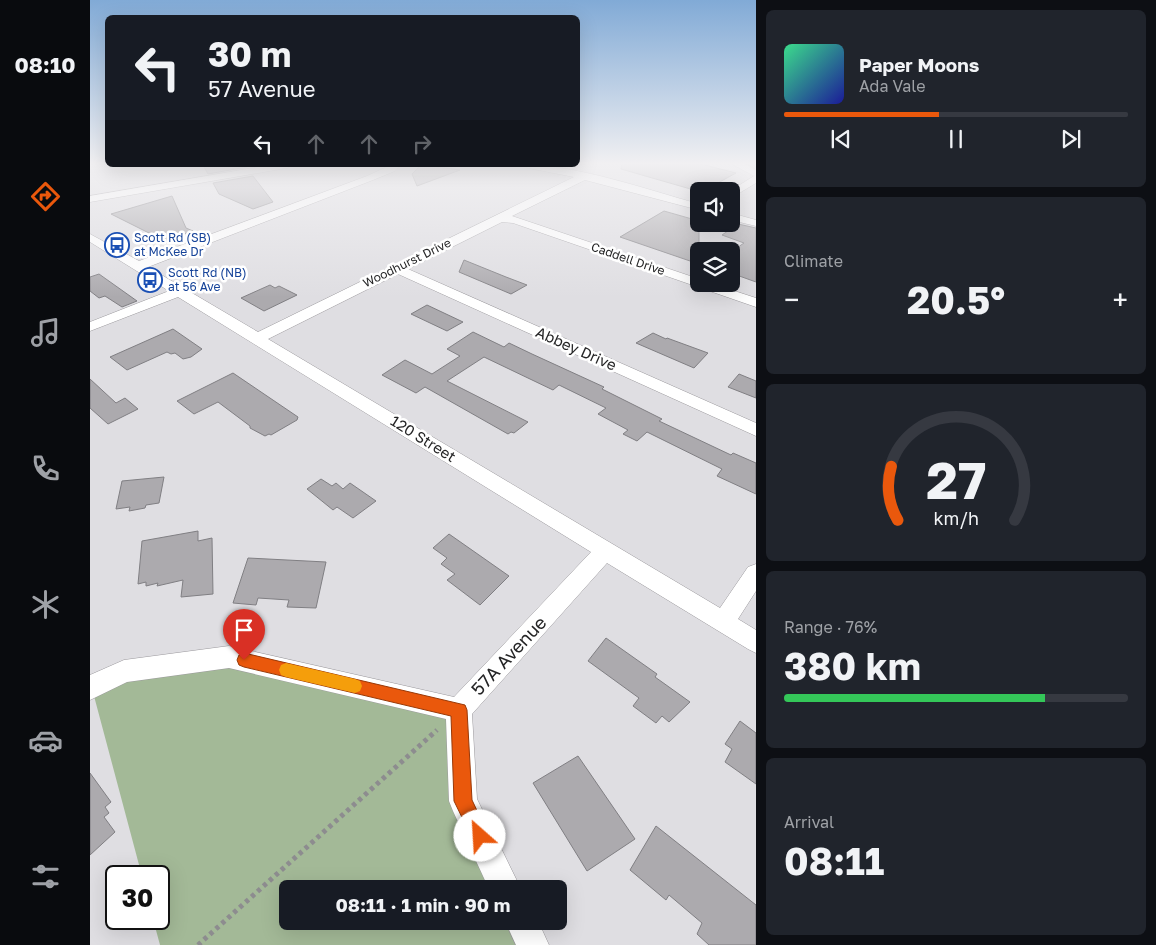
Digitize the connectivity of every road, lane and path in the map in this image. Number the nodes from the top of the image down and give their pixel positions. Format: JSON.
{"nodes":[{"id":1,"x":291,"y":208,"type":"edge"},
{"id":2,"x":519,"y":208,"type":"edge"},
{"id":3,"x":499,"y":218,"type":"junction"},
{"id":4,"x":740,"y":219,"type":"edge"},
{"id":5,"x":756,"y":224,"type":"edge"},
{"id":6,"x":90,"y":237,"type":"edge"},
{"id":7,"x":138,"y":266,"type":"junction"},
{"id":8,"x":396,"y":268,"type":"junction"},
{"id":9,"x":181,"y":291,"type":"junction"},
{"id":10,"x":756,"y":304,"type":"edge"},
{"id":11,"x":90,"y":327,"type":"edge"},
{"id":12,"x":258,"y":338,"type":"junction"},
{"id":13,"x":756,"y":430,"type":"edge"},
{"id":14,"x":605,"y":551,"type":"junction"},
{"id":15,"x":756,"y":573,"type":"edge"},
{"id":16,"x":724,"y":622,"type":"junction"},
{"id":17,"x":756,"y":642,"type":"edge"},
{"id":18,"x":90,"y":688,"type":"edge"},
{"id":19,"x":459,"y":710,"type":"junction"},
{"id":20,"x":501,"y":880,"type":"edge"},
{"id":21,"x":525,"y":930,"type":"edge"},
{"id":22,"x":198,"y":945,"type":"edge"},
{"id":23,"x":532,"y":945,"type":"edge"}],
"edges":[{"from":1,"to":7,"type":"street"},
{"from":2,"to":3,"type":"street","name":"Woodhurst Drive"},
{"from":3,"to":8,"type":"street","name":"Woodhurst Drive"},
{"from":3,"to":10,"type":"street","name":"Caddell Drive"},
{"from":4,"to":5,"type":"street"},
{"from":6,"to":7,"type":"street","name":"120 Street"},
{"from":7,"to":9,"type":"street","name":"120 Street"},
{"from":8,"to":12,"type":"street","name":"Woodhurst Drive"},
{"from":8,"to":13,"type":"street","name":"Abbey Drive"},
{"from":9,"to":11,"type":"street"},
{"from":9,"to":12,"type":"street","name":"120 Street"},
{"from":12,"to":14,"type":"street","name":"120 Street"},
{"from":14,"to":16,"type":"street","name":"120 Street"},
{"from":14,"to":19,"type":"street","name":"57A Avenue"},
{"from":15,"to":16,"type":"street"},
{"from":16,"to":17,"type":"street","name":"120 Street"},
{"from":18,"to":19,"type":"street"},
{"from":19,"to":20,"type":"street"},
{"from":19,"to":22,"type":"path"},
{"from":21,"to":23,"type":"street"}]}
